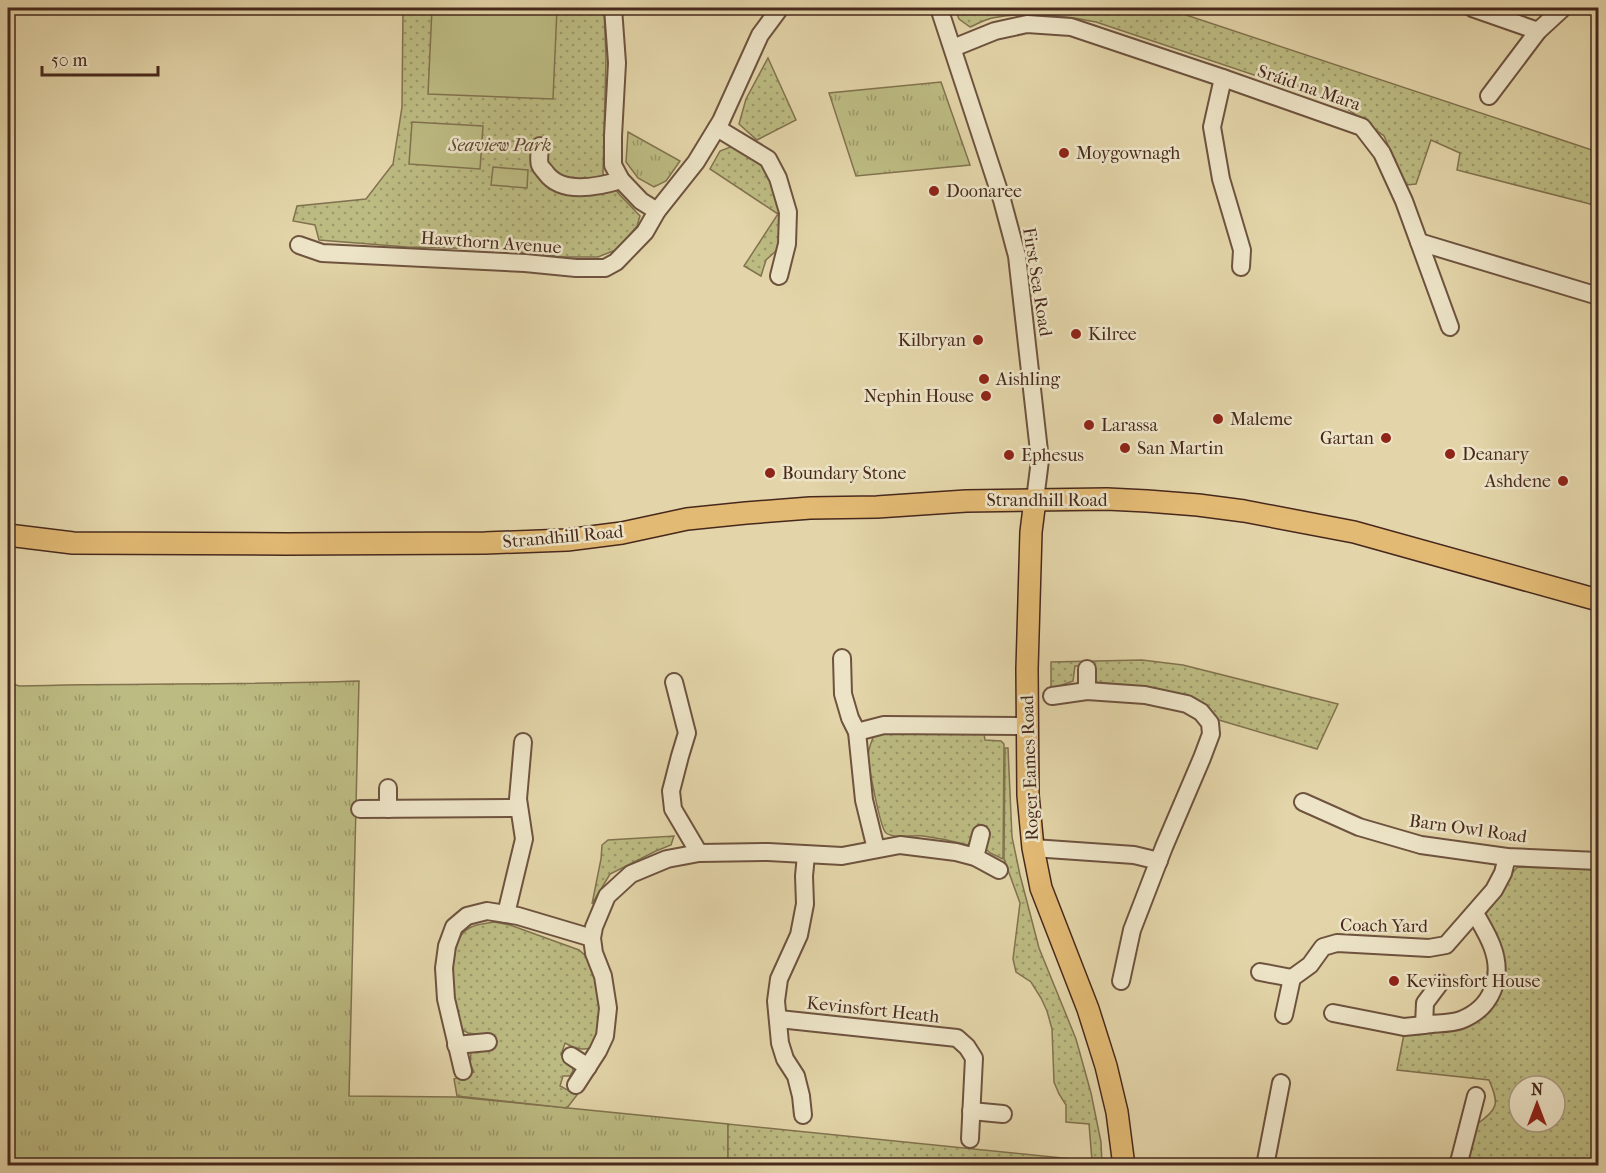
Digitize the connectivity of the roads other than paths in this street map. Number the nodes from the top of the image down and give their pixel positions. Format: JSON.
{"nodes":[{"id":1,"x":613,"y":8,"type":"edge"},
{"id":2,"x":780,"y":8,"type":"edge"},
{"id":3,"x":939,"y":8,"type":"edge"},
{"id":4,"x":1472,"y":8,"type":"edge"},
{"id":5,"x":1563,"y":8,"type":"edge"},
{"id":6,"x":1538,"y":31,"type":"junction"},
{"id":7,"x":953,"y":48,"type":"junction"},
{"id":8,"x":1223,"y":78,"type":"junction"},
{"id":9,"x":1489,"y":96,"type":"dead end"},
{"id":10,"x":717,"y":128,"type":"junction"},
{"id":11,"x":540,"y":146,"type":"dead end"},
{"id":12,"x":621,"y":180,"type":"junction"},
{"id":13,"x":657,"y":211,"type":"junction"},
{"id":14,"x":1419,"y":242,"type":"junction"},
{"id":15,"x":299,"y":245,"type":"dead end"},
{"id":16,"x":1240,"y":267,"type":"dead end"},
{"id":17,"x":779,"y":276,"type":"dead end"},
{"id":18,"x":1599,"y":296,"type":"edge"},
{"id":19,"x":1450,"y":327,"type":"dead end"},
{"id":20,"x":1035,"y":500,"type":"junction"},
{"id":21,"x":8,"y":535,"type":"edge"},
{"id":22,"x":1599,"y":600,"type":"edge"},
{"id":23,"x":842,"y":658,"type":"dead end"},
{"id":24,"x":1087,"y":669,"type":"dead end"},
{"id":25,"x":674,"y":682,"type":"dead end"},
{"id":26,"x":1087,"y":691,"type":"junction"},
{"id":27,"x":1052,"y":696,"type":"dead end"},
{"id":28,"x":1028,"y":726,"type":"junction"},
{"id":29,"x":857,"y":732,"type":"junction"},
{"id":30,"x":523,"y":742,"type":"dead end"},
{"id":31,"x":388,"y":789,"type":"dead end"},
{"id":32,"x":1303,"y":802,"type":"dead end"},
{"id":33,"x":519,"y":808,"type":"junction"},
{"id":34,"x":360,"y":809,"type":"dead end"},
{"id":35,"x":388,"y":809,"type":"junction"},
{"id":36,"x":981,"y":834,"type":"dead end"},
{"id":37,"x":1033,"y":848,"type":"junction"},
{"id":38,"x":876,"y":849,"type":"junction"},
{"id":39,"x":699,"y":854,"type":"junction"},
{"id":40,"x":806,"y":855,"type":"junction"},
{"id":41,"x":975,"y":857,"type":"junction"},
{"id":42,"x":1508,"y":857,"type":"junction"},
{"id":43,"x":1159,"y":861,"type":"junction"},
{"id":44,"x":1599,"y":861,"type":"edge"},
{"id":45,"x":999,"y":870,"type":"dead end"},
{"id":46,"x":1475,"y":913,"type":"junction"},
{"id":47,"x":506,"y":914,"type":"junction"},
{"id":48,"x":592,"y":938,"type":"junction"},
{"id":49,"x":1260,"y":972,"type":"dead end"},
{"id":50,"x":1292,"y":978,"type":"junction"},
{"id":51,"x":1121,"y":981,"type":"dead end"},
{"id":52,"x":1440,"y":983,"type":"dead end"},
{"id":53,"x":1333,"y":1013,"type":"dead end"},
{"id":54,"x":1284,"y":1015,"type":"dead end"},
{"id":55,"x":779,"y":1019,"type":"junction"},
{"id":56,"x":1424,"y":1024,"type":"junction"},
{"id":57,"x":488,"y":1042,"type":"dead end"},
{"id":58,"x":456,"y":1045,"type":"junction"},
{"id":59,"x":571,"y":1056,"type":"dead end"},
{"id":60,"x":588,"y":1066,"type":"junction"},
{"id":61,"x":463,"y":1071,"type":"dead end"},
{"id":62,"x":1281,"y":1083,"type":"dead end"},
{"id":63,"x":576,"y":1084,"type":"dead end"},
{"id":64,"x":1476,"y":1096,"type":"dead end"},
{"id":65,"x":971,"y":1111,"type":"junction"},
{"id":66,"x":1003,"y":1114,"type":"dead end"},
{"id":67,"x":802,"y":1115,"type":"dead end"},
{"id":68,"x":970,"y":1139,"type":"dead end"},
{"id":69,"x":1124,"y":1166,"type":"edge"},
{"id":70,"x":1265,"y":1166,"type":"edge"},
{"id":71,"x":1458,"y":1166,"type":"edge"}],
"edges":[{"from":1,"to":12,"type":"street"},
{"from":2,"to":10,"type":"street"},
{"from":3,"to":7,"type":"street","name":"First Sea Road"},
{"from":4,"to":6,"type":"street"},
{"from":5,"to":6,"type":"street"},
{"from":6,"to":9,"type":"street"},
{"from":7,"to":8,"type":"street","name":"Sráid na Mara"},
{"from":7,"to":20,"type":"street","name":"First Sea Road"},
{"from":8,"to":14,"type":"street","name":"Sráid na Mara"},
{"from":8,"to":16,"type":"street"},
{"from":10,"to":13,"type":"street"},
{"from":10,"to":17,"type":"street"},
{"from":11,"to":12,"type":"street"},
{"from":12,"to":13,"type":"street"},
{"from":13,"to":15,"type":"street","name":"Hawthorn Avenue"},
{"from":14,"to":18,"type":"street"},
{"from":14,"to":19,"type":"street","name":"Sráid na Mara"},
{"from":20,"to":21,"type":"main road","name":"Strandhill Road"},
{"from":20,"to":22,"type":"main road","name":"Strandhill Road"},
{"from":20,"to":28,"type":"main road","name":"Roger Eames Road"},
{"from":23,"to":29,"type":"street"},
{"from":24,"to":26,"type":"street"},
{"from":25,"to":39,"type":"street"},
{"from":26,"to":27,"type":"street"},
{"from":26,"to":43,"type":"street"},
{"from":28,"to":29,"type":"street"},
{"from":28,"to":37,"type":"main road","name":"Roger Eames Road"},
{"from":29,"to":38,"type":"street"},
{"from":30,"to":33,"type":"street"},
{"from":31,"to":35,"type":"street"},
{"from":32,"to":42,"type":"street","name":"Barn Owl Road"},
{"from":33,"to":35,"type":"street"},
{"from":33,"to":47,"type":"street"},
{"from":34,"to":35,"type":"street"},
{"from":36,"to":41,"type":"street"},
{"from":37,"to":43,"type":"street"},
{"from":37,"to":69,"type":"main road","name":"Roger Eames Road"},
{"from":38,"to":40,"type":"street"},
{"from":38,"to":41,"type":"street"},
{"from":39,"to":40,"type":"street"},
{"from":39,"to":48,"type":"street"},
{"from":40,"to":55,"type":"street"},
{"from":41,"to":45,"type":"street"},
{"from":42,"to":44,"type":"street","name":"Barn Owl Road"},
{"from":42,"to":46,"type":"street","name":"Coach Yard"},
{"from":43,"to":51,"type":"street"},
{"from":46,"to":50,"type":"street","name":"Coach Yard"},
{"from":46,"to":56,"type":"street"},
{"from":47,"to":48,"type":"street"},
{"from":47,"to":58,"type":"street"},
{"from":48,"to":60,"type":"street"},
{"from":49,"to":50,"type":"street"},
{"from":50,"to":54,"type":"street"},
{"from":52,"to":56,"type":"street"},
{"from":53,"to":56,"type":"street"},
{"from":55,"to":65,"type":"street","name":"Kevinsfort Heath"},
{"from":55,"to":67,"type":"street"},
{"from":57,"to":58,"type":"street"},
{"from":58,"to":61,"type":"street"},
{"from":59,"to":60,"type":"street"},
{"from":60,"to":63,"type":"street"},
{"from":62,"to":70,"type":"street"},
{"from":64,"to":71,"type":"street"},
{"from":65,"to":66,"type":"street"},
{"from":65,"to":68,"type":"street","name":"Kevinsfort Heath"}]}
